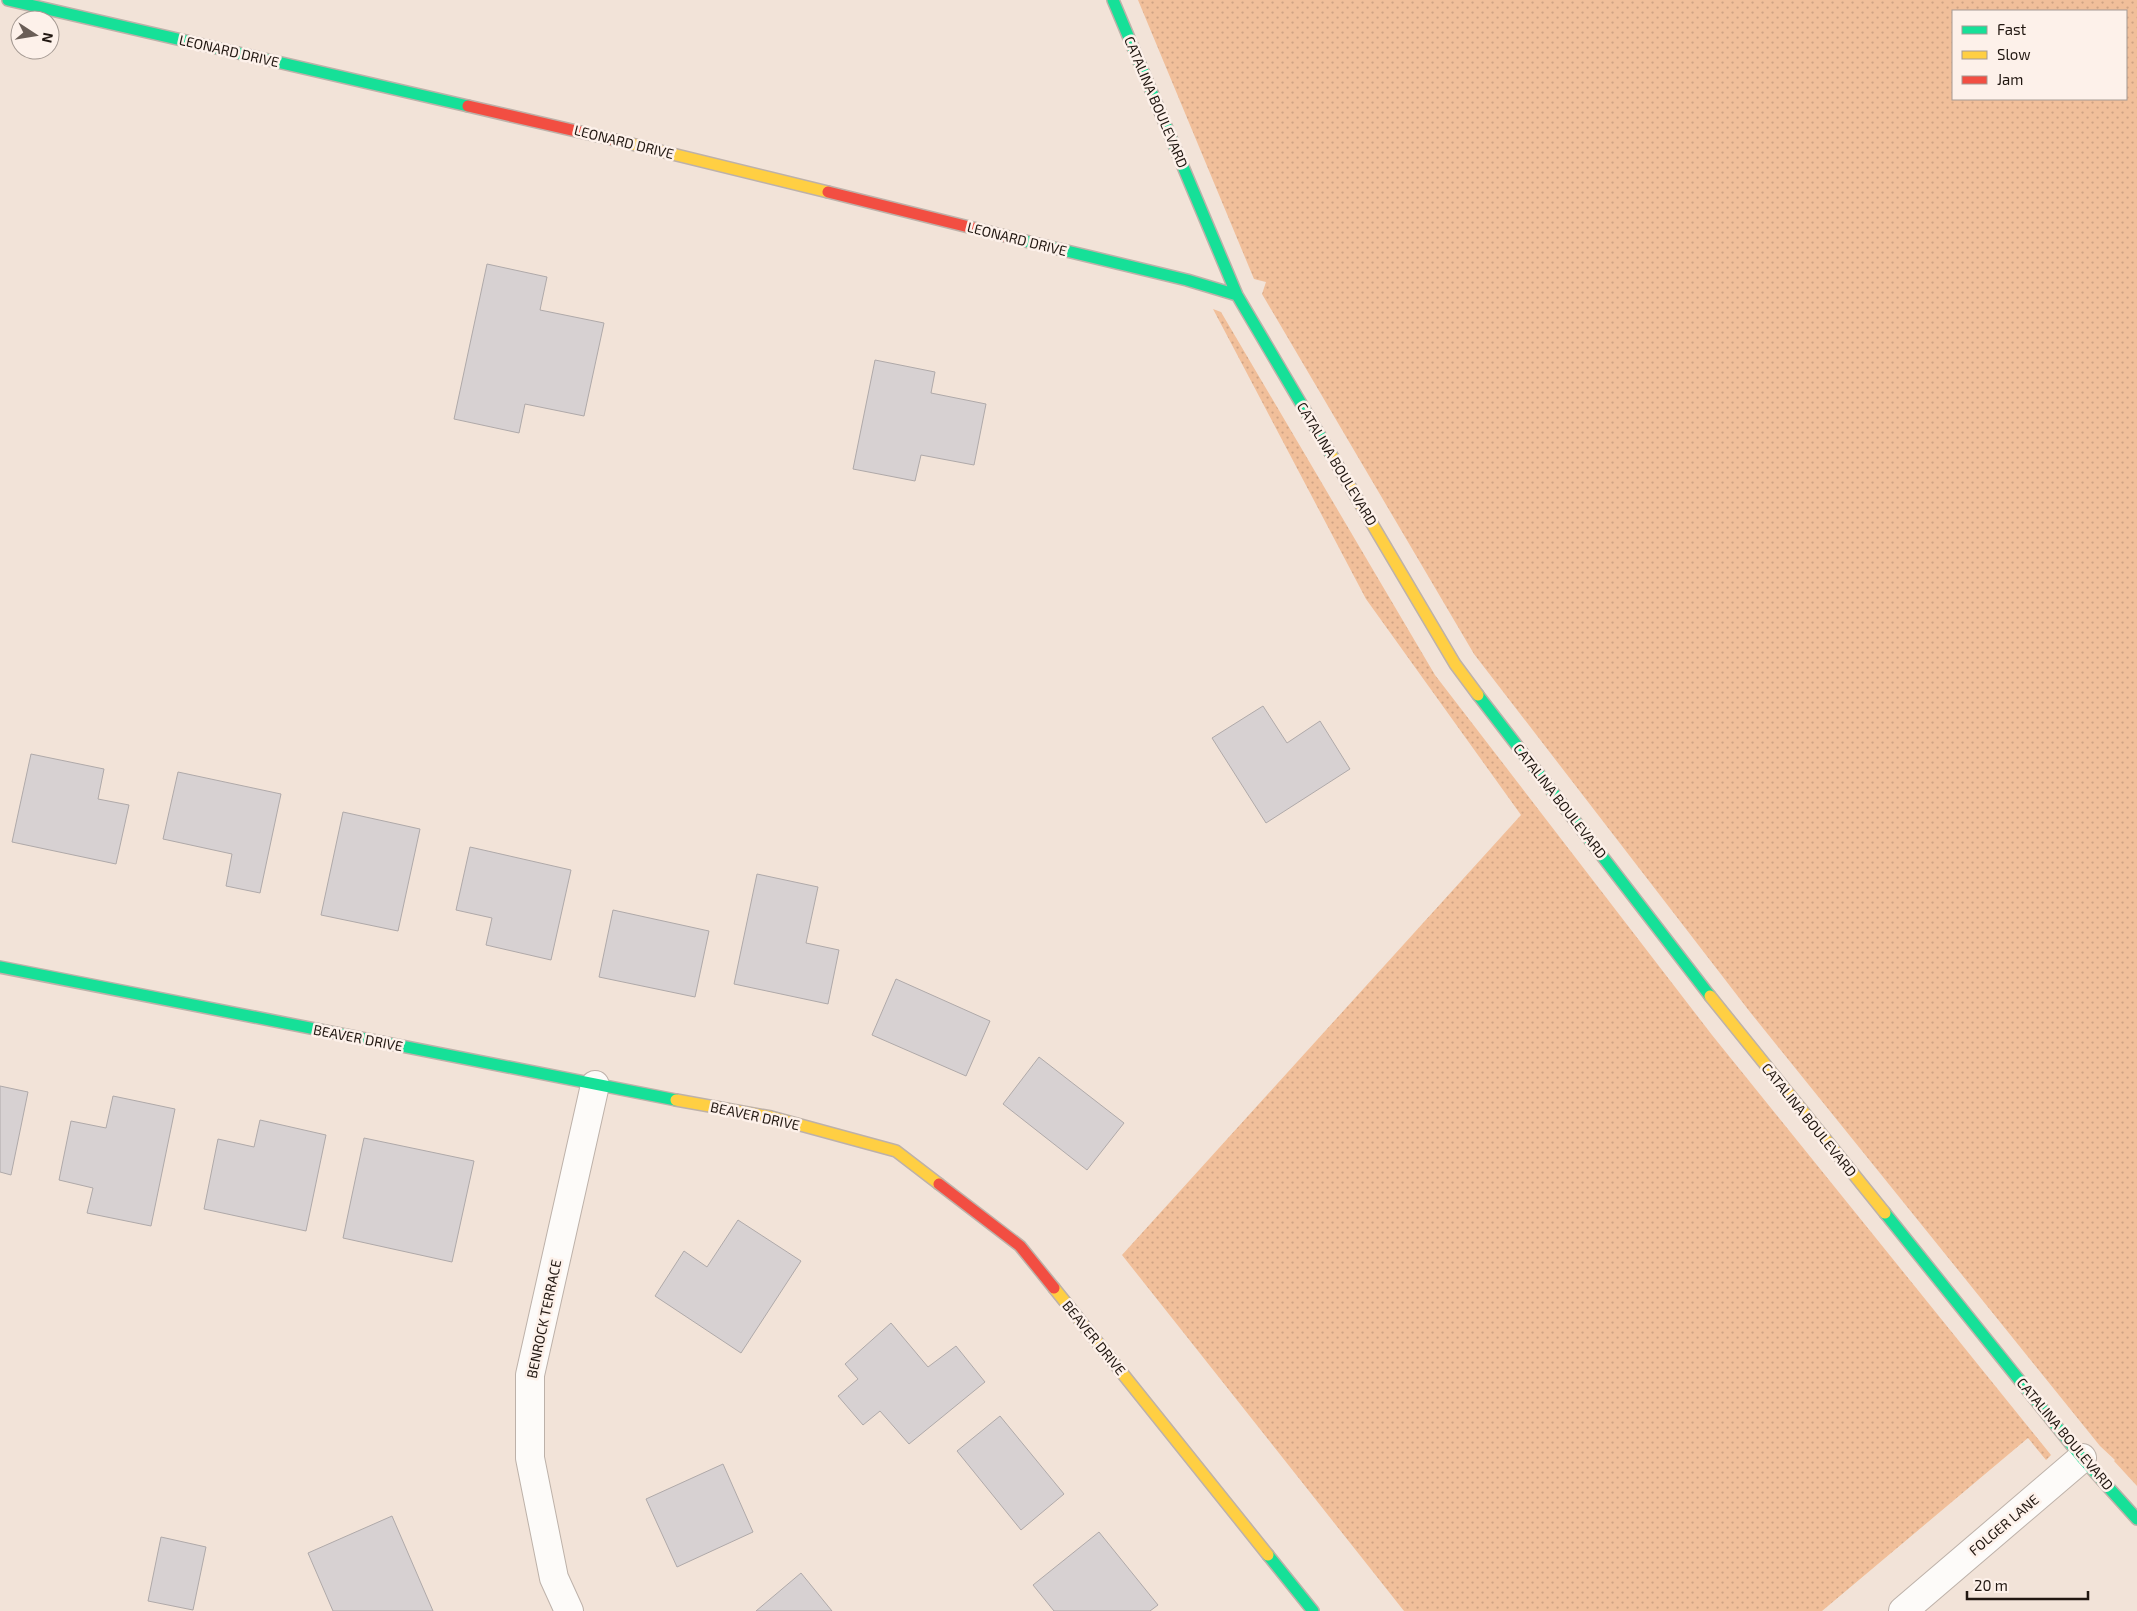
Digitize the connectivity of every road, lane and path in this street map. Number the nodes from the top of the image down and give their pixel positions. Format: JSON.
{"nodes":[{"id":1,"x":8,"y":0,"type":"edge"},
{"id":2,"x":1113,"y":0,"type":"edge"},
{"id":3,"x":1237,"y":295,"type":"junction"},
{"id":4,"x":0,"y":967,"type":"edge"},
{"id":5,"x":595,"y":1085,"type":"junction"},
{"id":6,"x":2082,"y":1458,"type":"junction"},
{"id":7,"x":2137,"y":1518,"type":"edge"},
{"id":8,"x":569,"y":1611,"type":"edge"},
{"id":9,"x":1313,"y":1611,"type":"edge"},
{"id":10,"x":1903,"y":1611,"type":"edge"}],
"edges":[{"from":1,"to":3,"type":"street","name":"LEONARD DRIVE"},
{"from":2,"to":3,"type":"street","name":"CATALINA BOULEVARD"},
{"from":3,"to":6,"type":"street","name":"CATALINA BOULEVARD"},
{"from":4,"to":5,"type":"street","name":"BEAVER DRIVE"},
{"from":5,"to":8,"type":"street","name":"BENROCK TERRACE"},
{"from":5,"to":9,"type":"street","name":"BEAVER DRIVE"},
{"from":6,"to":7,"type":"street","name":"CATALINA BOULEVARD"},
{"from":6,"to":10,"type":"street","name":"FOLGER LANE"}]}
